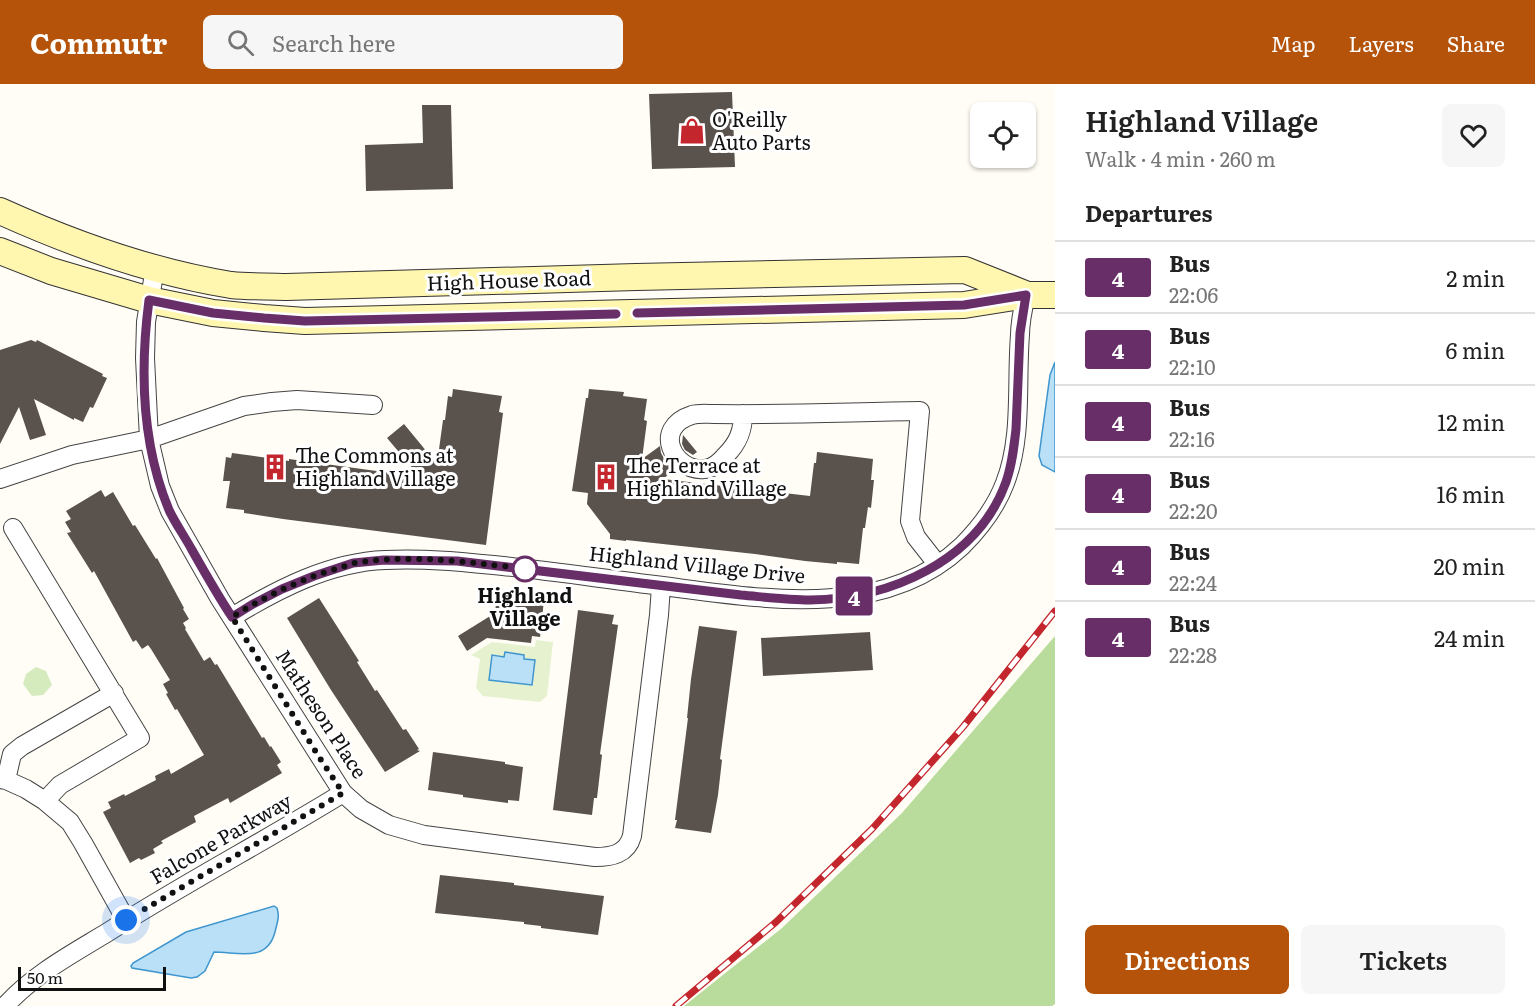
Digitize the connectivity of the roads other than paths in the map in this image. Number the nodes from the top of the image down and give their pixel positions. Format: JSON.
{"nodes":[{"id":1,"x":0,"y":211,"type":"edge"},
{"id":2,"x":0,"y":251,"type":"edge"},
{"id":3,"x":156,"y":268,"type":"junction"},
{"id":4,"x":1026,"y":295,"type":"junction"},
{"id":5,"x":1055,"y":295,"type":"edge"},
{"id":6,"x":149,"y":300,"type":"junction"},
{"id":7,"x":372,"y":405,"type":"dead end"},
{"id":8,"x":743,"y":414,"type":"dead end"},
{"id":9,"x":149,"y":439,"type":"junction"},
{"id":10,"x":0,"y":479,"type":"edge"},
{"id":11,"x":13,"y":528,"type":"dead end"},
{"id":12,"x":938,"y":565,"type":"junction"},
{"id":13,"x":661,"y":585,"type":"junction"},
{"id":14,"x":232,"y":617,"type":"junction"},
{"id":15,"x":114,"y":693,"type":"junction"},
{"id":16,"x":3,"y":779,"type":"edge"},
{"id":17,"x":343,"y":793,"type":"junction"},
{"id":18,"x":45,"y":801,"type":"junction"},
{"id":19,"x":126,"y":920,"type":"junction"},
{"id":20,"x":5,"y":1006,"type":"edge"}],
"edges":[{"from":1,"to":3,"type":"main road","name":"High House Road"},
{"from":2,"to":6,"type":"main road","name":"High House Road"},
{"from":3,"to":4,"type":"main road","name":"High House Road"},
{"from":3,"to":6,"type":"street","name":"Matheson Place"},
{"from":4,"to":5,"type":"main road","name":"High House Road"},
{"from":4,"to":6,"type":"main road","name":"High House Road"},
{"from":4,"to":12,"type":"street","name":"Highland Village Drive"},
{"from":6,"to":9,"type":"street","name":"Matheson Place"},
{"from":7,"to":9,"type":"street"},
{"from":8,"to":12,"type":"street"},
{"from":9,"to":10,"type":"street"},
{"from":9,"to":14,"type":"street","name":"Matheson Place"},
{"from":11,"to":15,"type":"street"},
{"from":12,"to":13,"type":"street","name":"Highland Village Drive"},
{"from":13,"to":14,"type":"street","name":"Highland Village Drive"},
{"from":13,"to":17,"type":"street","name":"Matheson Place"},
{"from":14,"to":17,"type":"street","name":"Matheson Place"},
{"from":15,"to":16,"type":"street"},
{"from":15,"to":18,"type":"street"},
{"from":16,"to":18,"type":"street"},
{"from":17,"to":19,"type":"street","name":"Falcone Parkway"},
{"from":18,"to":19,"type":"street"},
{"from":19,"to":20,"type":"street","name":"Falcone Parkway"}]}
